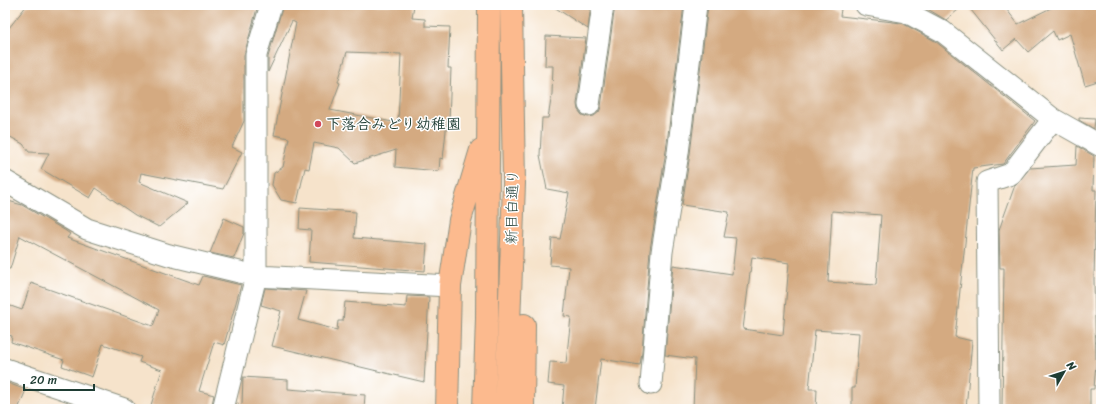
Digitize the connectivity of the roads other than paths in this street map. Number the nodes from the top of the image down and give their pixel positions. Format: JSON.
{"nodes":[{"id":1,"x":271,"y":5,"type":"edge"},
{"id":2,"x":489,"y":5,"type":"edge"},
{"id":3,"x":511,"y":5,"type":"edge"},
{"id":4,"x":604,"y":5,"type":"edge"},
{"id":5,"x":696,"y":5,"type":"edge"},
{"id":6,"x":866,"y":5,"type":"edge"},
{"id":7,"x":589,"y":105,"type":"dead end"},
{"id":8,"x":1053,"y":119,"type":"junction"},
{"id":9,"x":488,"y":127,"type":"junction"},
{"id":10,"x":1101,"y":146,"type":"edge"},
{"id":11,"x":5,"y":180,"type":"edge"},
{"id":12,"x":514,"y":183,"type":"junction"},
{"id":13,"x":256,"y":276,"type":"junction"},
{"id":14,"x":450,"y":286,"type":"junction"},
{"id":15,"x":5,"y":369,"type":"edge"},
{"id":16,"x":651,"y":384,"type":"dead end"},
{"id":17,"x":124,"y":409,"type":"edge"},
{"id":18,"x":223,"y":409,"type":"edge"},
{"id":19,"x":447,"y":409,"type":"edge"},
{"id":20,"x":484,"y":409,"type":"edge"},
{"id":21,"x":506,"y":409,"type":"edge"},
{"id":22,"x":523,"y":409,"type":"edge"},
{"id":23,"x":989,"y":409,"type":"edge"}],
"edges":[{"from":1,"to":13,"type":"street"},
{"from":2,"to":9,"type":"main road","name":"新目白通り"},
{"from":3,"to":12,"type":"main road","name":"新目白通り"},
{"from":4,"to":7,"type":"street"},
{"from":5,"to":16,"type":"street"},
{"from":6,"to":8,"type":"street"},
{"from":8,"to":10,"type":"street"},
{"from":8,"to":23,"type":"street"},
{"from":9,"to":14,"type":"main road"},
{"from":9,"to":20,"type":"main road","name":"新目白通り"},
{"from":11,"to":13,"type":"street"},
{"from":12,"to":21,"type":"main road","name":"新目白通り"},
{"from":12,"to":22,"type":"main road"},
{"from":13,"to":14,"type":"street"},
{"from":13,"to":18,"type":"street"},
{"from":14,"to":19,"type":"main road"},
{"from":15,"to":17,"type":"street"}]}
